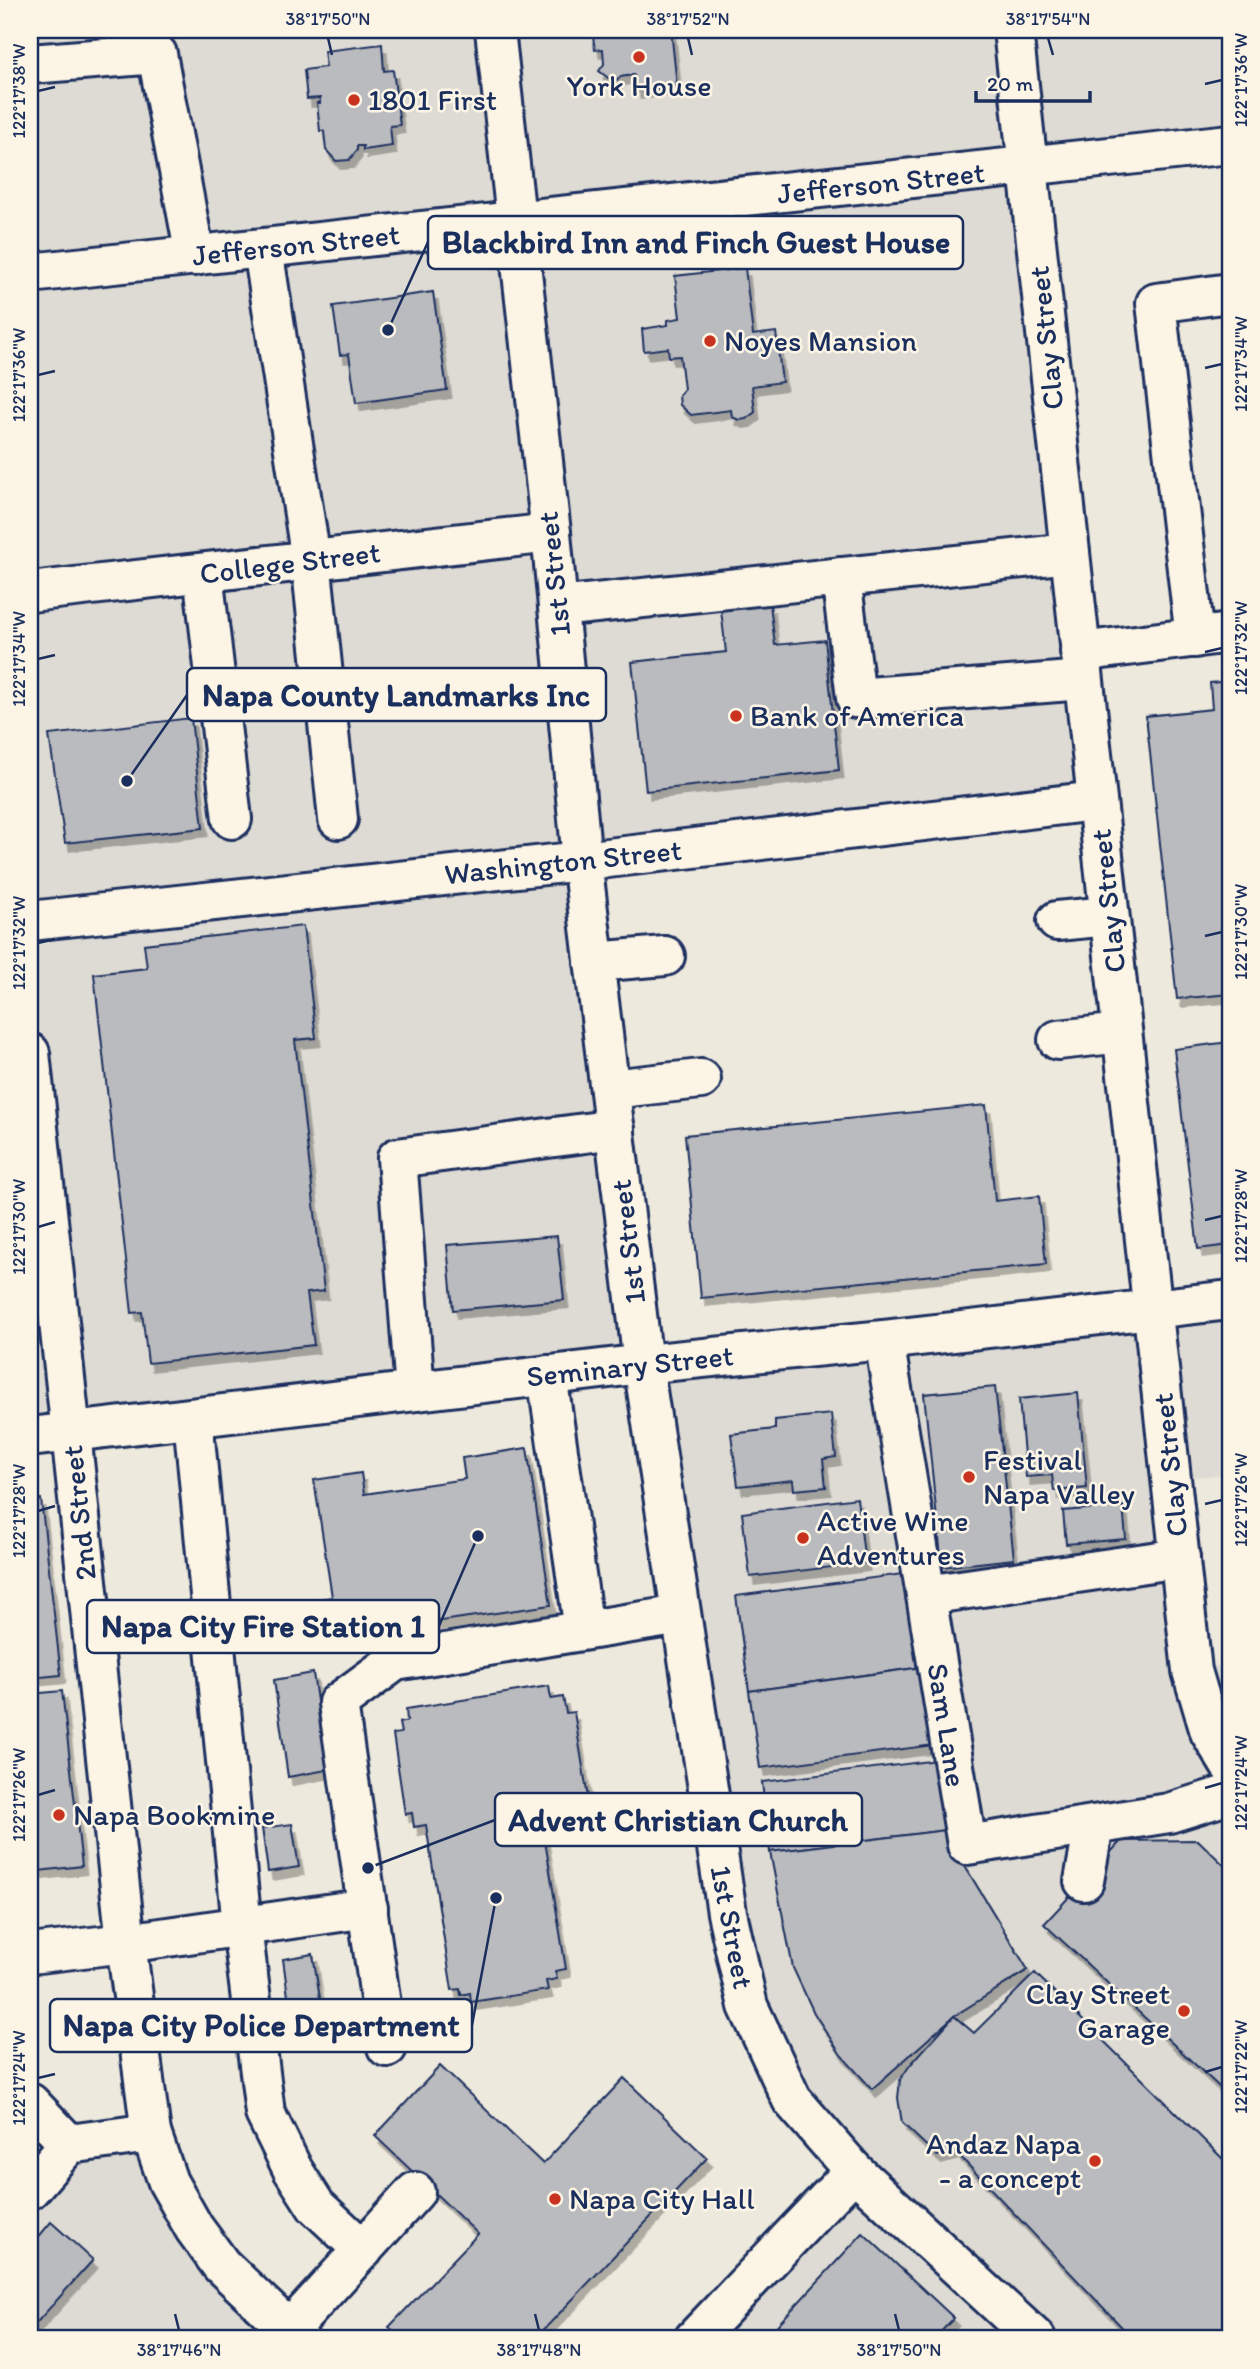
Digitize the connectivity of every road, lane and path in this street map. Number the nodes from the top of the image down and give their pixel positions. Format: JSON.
{"nodes":[{"id":1,"x":495,"y":30,"type":"edge"},
{"id":2,"x":1013,"y":30,"type":"edge"},
{"id":3,"x":30,"y":65,"type":"edge"},
{"id":4,"x":1230,"y":144,"type":"edge"},
{"id":5,"x":1028,"y":167,"type":"junction"},
{"id":6,"x":517,"y":222,"type":"junction"},
{"id":7,"x":264,"y":249,"type":"junction"},
{"id":8,"x":195,"y":256,"type":"junction"},
{"id":9,"x":30,"y":273,"type":"edge"},
{"id":10,"x":1230,"y":293,"type":"edge"},
{"id":11,"x":551,"y":533,"type":"junction"},
{"id":12,"x":1070,"y":554,"type":"junction"},
{"id":13,"x":311,"y":560,"type":"junction"},
{"id":14,"x":203,"y":573,"type":"junction"},
{"id":15,"x":841,"y":577,"type":"junction"},
{"id":16,"x":30,"y":592,"type":"edge"},
{"id":17,"x":558,"y":607,"type":"junction"},
{"id":18,"x":1213,"y":636,"type":"edge"},
{"id":19,"x":1082,"y":666,"type":"junction"},
{"id":20,"x":1096,"y":801,"type":"junction"},
{"id":21,"x":232,"y":819,"type":"dead end"},
{"id":22,"x":338,"y":819,"type":"dead end"},
{"id":23,"x":582,"y":861,"type":"junction"},
{"id":24,"x":1109,"y":916,"type":"junction"},
{"id":25,"x":30,"y":921,"type":"edge"},
{"id":26,"x":1057,"y":921,"type":"dead end"},
{"id":27,"x":665,"y":956,"type":"dead end"},
{"id":28,"x":594,"y":962,"type":"junction"},
{"id":29,"x":1122,"y":1032,"type":"junction"},
{"id":30,"x":1058,"y":1040,"type":"dead end"},
{"id":31,"x":30,"y":1053,"type":"edge"},
{"id":32,"x":701,"y":1079,"type":"dead end"},
{"id":33,"x":610,"y":1089,"type":"junction"},
{"id":34,"x":615,"y":1129,"type":"junction"},
{"id":35,"x":39,"y":1221,"type":"edge"},
{"id":36,"x":1230,"y":1300,"type":"edge"},
{"id":37,"x":1152,"y":1309,"type":"junction"},
{"id":38,"x":884,"y":1340,"type":"junction"},
{"id":39,"x":643,"y":1363,"type":"junction"},
{"id":40,"x":547,"y":1375,"type":"junction"},
{"id":41,"x":415,"y":1391,"type":"junction"},
{"id":42,"x":193,"y":1418,"type":"junction"},
{"id":43,"x":70,"y":1433,"type":"junction"},
{"id":44,"x":30,"y":1437,"type":"edge"},
{"id":45,"x":1180,"y":1558,"type":"junction"},
{"id":46,"x":926,"y":1595,"type":"junction"},
{"id":47,"x":681,"y":1615,"type":"junction"},
{"id":48,"x":584,"y":1630,"type":"junction"},
{"id":49,"x":1230,"y":1765,"type":"edge"},
{"id":50,"x":1230,"y":1794,"type":"edge"},
{"id":51,"x":1094,"y":1825,"type":"junction"},
{"id":52,"x":1084,"y":1881,"type":"dead end"},
{"id":53,"x":368,"y":1908,"type":"junction"},
{"id":54,"x":242,"y":1927,"type":"junction"},
{"id":55,"x":126,"y":1943,"type":"junction"},
{"id":56,"x":30,"y":1954,"type":"edge"},
{"id":57,"x":387,"y":2047,"type":"dead end"},
{"id":58,"x":30,"y":2103,"type":"edge"},
{"id":59,"x":151,"y":2133,"type":"junction"},
{"id":60,"x":69,"y":2144,"type":"junction"},
{"id":61,"x":854,"y":2171,"type":"junction"},
{"id":62,"x":30,"y":2189,"type":"edge"},
{"id":63,"x":415,"y":2192,"type":"dead end"},
{"id":64,"x":363,"y":2250,"type":"junction"},
{"id":65,"x":290,"y":2336,"type":"edge"},
{"id":66,"x":694,"y":2339,"type":"edge"},
{"id":67,"x":1036,"y":2339,"type":"edge"}],
"edges":[{"from":1,"to":6,"type":"street","name":"1st Street"},
{"from":2,"to":5,"type":"street","name":"Clay Street"},
{"from":3,"to":8,"type":"street"},
{"from":4,"to":5,"type":"street","name":"Jefferson Street"},
{"from":5,"to":6,"type":"street","name":"Jefferson Street"},
{"from":5,"to":12,"type":"street","name":"Clay Street"},
{"from":6,"to":7,"type":"street","name":"Jefferson Street"},
{"from":6,"to":11,"type":"street","name":"1st Street"},
{"from":7,"to":8,"type":"street","name":"Jefferson Street"},
{"from":7,"to":13,"type":"street"},
{"from":8,"to":9,"type":"street","name":"Jefferson Street"},
{"from":10,"to":18,"type":"street"},
{"from":11,"to":13,"type":"street","name":"College Street"},
{"from":11,"to":17,"type":"street","name":"1st Street"},
{"from":12,"to":15,"type":"street"},
{"from":12,"to":19,"type":"street","name":"Clay Street"},
{"from":13,"to":14,"type":"street","name":"College Street"},
{"from":13,"to":22,"type":"street"},
{"from":14,"to":16,"type":"street","name":"College Street"},
{"from":14,"to":21,"type":"street"},
{"from":15,"to":17,"type":"street"},
{"from":15,"to":19,"type":"street"},
{"from":17,"to":23,"type":"street","name":"1st Street"},
{"from":18,"to":19,"type":"street"},
{"from":19,"to":20,"type":"street","name":"Clay Street"},
{"from":20,"to":23,"type":"street","name":"Washington Street"},
{"from":20,"to":24,"type":"street","name":"Clay Street"},
{"from":23,"to":25,"type":"street","name":"Washington Street"},
{"from":23,"to":28,"type":"street","name":"1st Street"},
{"from":24,"to":26,"type":"street"},
{"from":24,"to":29,"type":"street","name":"Clay Street"},
{"from":27,"to":28,"type":"street"},
{"from":28,"to":33,"type":"street","name":"1st Street"},
{"from":29,"to":30,"type":"street"},
{"from":29,"to":37,"type":"street","name":"Clay Street"},
{"from":31,"to":35,"type":"street","name":"2nd Street"},
{"from":32,"to":33,"type":"street"},
{"from":33,"to":34,"type":"street","name":"1st Street"},
{"from":34,"to":39,"type":"street","name":"1st Street"},
{"from":34,"to":41,"type":"street"},
{"from":35,"to":43,"type":"street","name":"2nd Street"},
{"from":36,"to":37,"type":"street","name":"Seminary Street"},
{"from":37,"to":38,"type":"street","name":"Seminary Street"},
{"from":37,"to":45,"type":"street","name":"Clay Street"},
{"from":38,"to":39,"type":"street","name":"Seminary Street"},
{"from":38,"to":46,"type":"street","name":"Sam Lane"},
{"from":39,"to":40,"type":"street","name":"Seminary Street"},
{"from":39,"to":47,"type":"street","name":"1st Street"},
{"from":40,"to":41,"type":"street","name":"Seminary Street"},
{"from":40,"to":48,"type":"street"},
{"from":41,"to":42,"type":"street","name":"Seminary Street"},
{"from":42,"to":43,"type":"street","name":"Seminary Street"},
{"from":42,"to":54,"type":"street"},
{"from":43,"to":44,"type":"street","name":"Seminary Street"},
{"from":43,"to":55,"type":"street","name":"2nd Street"},
{"from":45,"to":46,"type":"street"},
{"from":45,"to":49,"type":"street","name":"Clay Street"},
{"from":46,"to":51,"type":"street","name":"Sam Lane"},
{"from":47,"to":48,"type":"street"},
{"from":47,"to":61,"type":"street","name":"1st Street"},
{"from":48,"to":53,"type":"street"},
{"from":50,"to":51,"type":"street","name":"Sam Lane"},
{"from":51,"to":52,"type":"street"},
{"from":53,"to":54,"type":"street"},
{"from":53,"to":57,"type":"street"},
{"from":54,"to":55,"type":"street"},
{"from":54,"to":64,"type":"street"},
{"from":55,"to":56,"type":"street"},
{"from":55,"to":59,"type":"street","name":"2nd Street"},
{"from":58,"to":60,"type":"street"},
{"from":59,"to":60,"type":"street"},
{"from":59,"to":65,"type":"street","name":"2nd Street"},
{"from":60,"to":62,"type":"street"},
{"from":61,"to":66,"type":"street"},
{"from":61,"to":67,"type":"street","name":"1st Street"},
{"from":63,"to":64,"type":"street"},
{"from":64,"to":65,"type":"street"}]}
